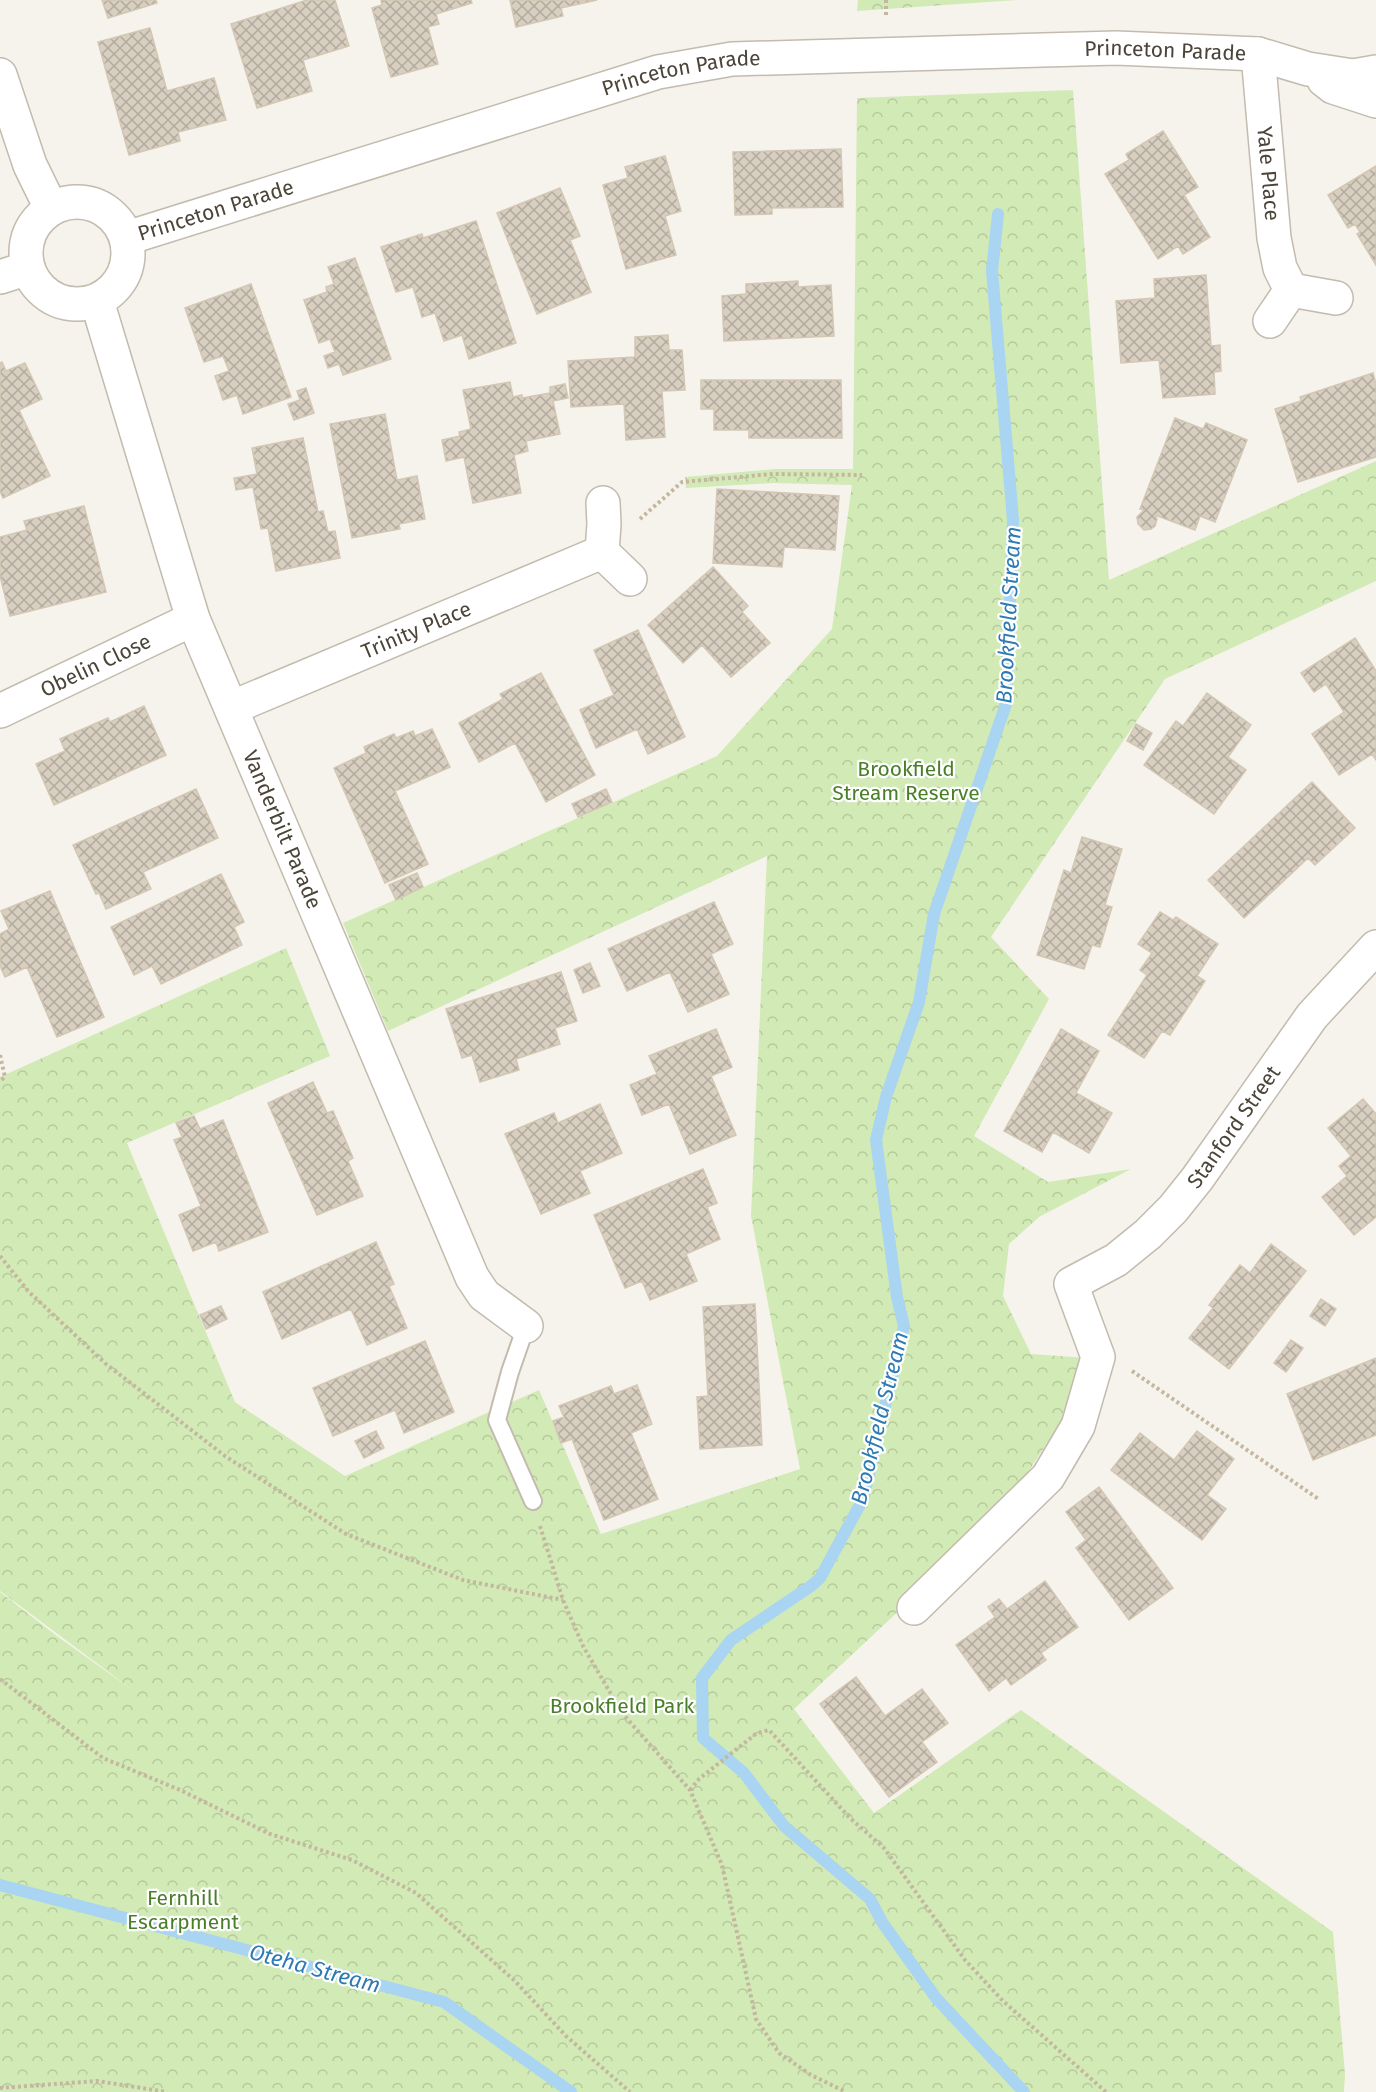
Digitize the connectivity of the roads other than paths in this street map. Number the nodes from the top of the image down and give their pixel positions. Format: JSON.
{"nodes":[{"id":1,"x":1258,"y":54,"type":"junction"},
{"id":2,"x":1308,"y":69,"type":"junction"},
{"id":3,"x":1376,"y":72,"type":"edge"},
{"id":4,"x":0,"y":75,"type":"edge"},
{"id":5,"x":1376,"y":101,"type":"edge"},
{"id":6,"x":51,"y":208,"type":"junction"},
{"id":7,"x":127,"y":238,"type":"junction"},
{"id":8,"x":14,"y":273,"type":"edge"},
{"id":9,"x":1291,"y":290,"type":"junction"},
{"id":10,"x":1336,"y":298,"type":"dead end"},
{"id":11,"x":97,"y":301,"type":"junction"},
{"id":12,"x":1270,"y":321,"type":"dead end"},
{"id":13,"x":603,"y":503,"type":"dead end"},
{"id":14,"x":602,"y":552,"type":"junction"},
{"id":15,"x":630,"y":579,"type":"dead end"},
{"id":16,"x":193,"y":619,"type":"junction"},
{"id":17,"x":231,"y":708,"type":"junction"},
{"id":18,"x":0,"y":711,"type":"edge"},
{"id":19,"x":1376,"y":947,"type":"edge"},
{"id":20,"x":526,"y":1326,"type":"joint"},
{"id":21,"x":533,"y":1501,"type":"road end"},
{"id":22,"x":914,"y":1608,"type":"dead end"}],
"edges":[{"from":1,"to":2,"type":"street","name":"Princeton Parade"},
{"from":1,"to":7,"type":"street","name":"Princeton Parade"},
{"from":1,"to":9,"type":"street","name":"Yale Place"},
{"from":2,"to":3,"type":"street"},
{"from":2,"to":5,"type":"street"},
{"from":4,"to":6,"type":"street"},
{"from":6,"to":7,"type":"street"},
{"from":6,"to":8,"type":"street"},
{"from":7,"to":11,"type":"street"},
{"from":8,"to":11,"type":"street"},
{"from":9,"to":10,"type":"street"},
{"from":9,"to":12,"type":"street"},
{"from":11,"to":16,"type":"street","name":"Vanderbilt Parade"},
{"from":13,"to":14,"type":"street"},
{"from":14,"to":15,"type":"street"},
{"from":14,"to":17,"type":"street","name":"Trinity Place"},
{"from":16,"to":17,"type":"street","name":"Vanderbilt Parade"},
{"from":16,"to":18,"type":"street","name":"Obelin Close"},
{"from":17,"to":20,"type":"street","name":"Vanderbilt Parade"},
{"from":19,"to":22,"type":"street","name":"Stanford Street"},
{"from":20,"to":21,"type":"lane"}]}
